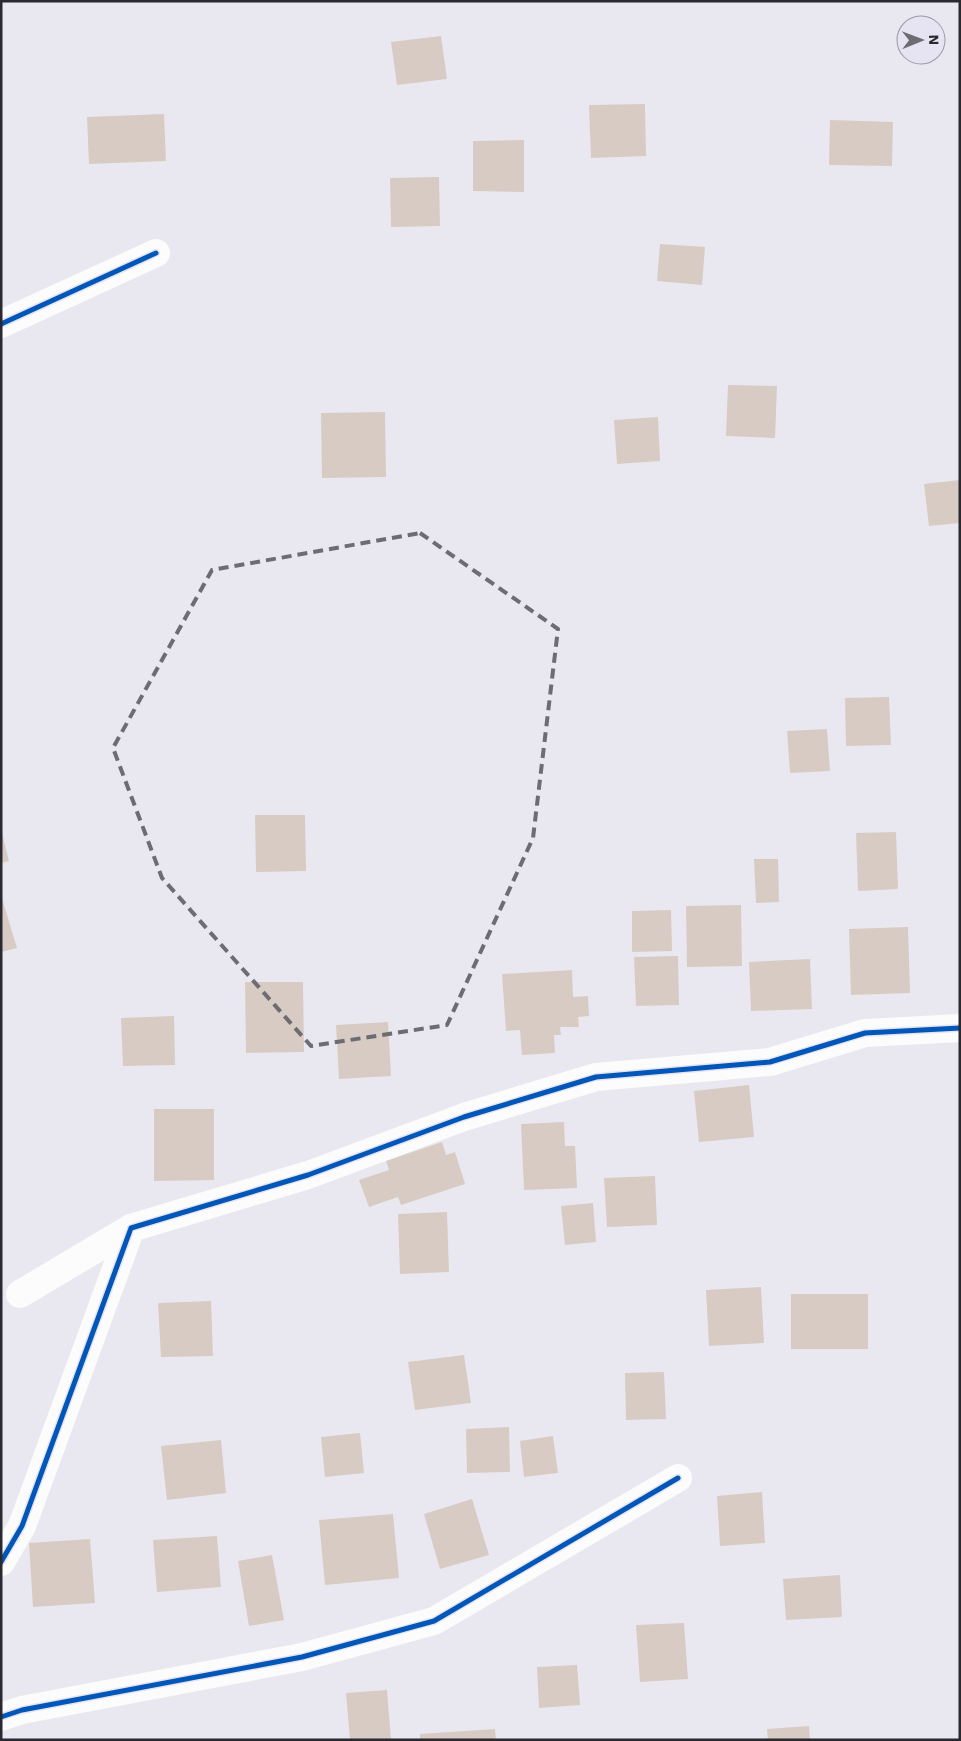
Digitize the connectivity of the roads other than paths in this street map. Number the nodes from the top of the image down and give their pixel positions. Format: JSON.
{"nodes":[{"id":1,"x":156,"y":253,"type":"dead end"},
{"id":2,"x":1,"y":324,"type":"edge"},
{"id":3,"x":960,"y":1028,"type":"edge"},
{"id":4,"x":131,"y":1228,"type":"junction"},
{"id":5,"x":20,"y":1294,"type":"dead end"},
{"id":6,"x":678,"y":1478,"type":"dead end"},
{"id":7,"x":1,"y":1562,"type":"edge"},
{"id":8,"x":1,"y":1717,"type":"edge"}],
"edges":[{"from":1,"to":2,"type":"street"},
{"from":3,"to":4,"type":"street"},
{"from":4,"to":5,"type":"street"},
{"from":4,"to":7,"type":"street"},
{"from":6,"to":8,"type":"street"}]}
